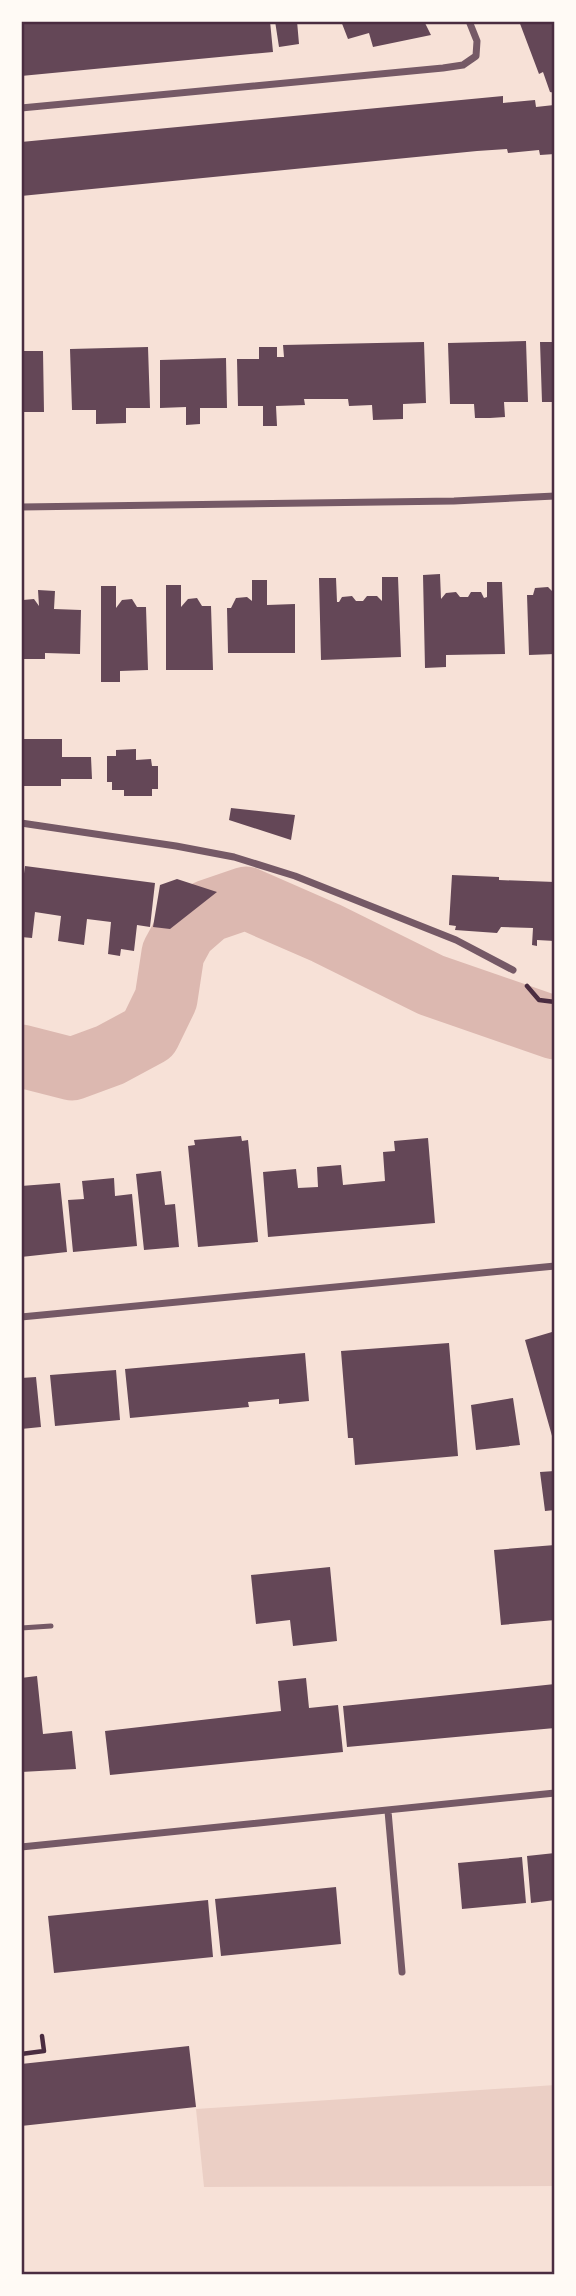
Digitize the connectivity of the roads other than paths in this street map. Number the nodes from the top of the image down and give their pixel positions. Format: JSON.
{"nodes":[{"id":1,"x":469,"y":21,"type":"edge"},
{"id":2,"x":21,"y":108,"type":"edge"},
{"id":3,"x":555,"y":496,"type":"edge"},
{"id":4,"x":21,"y":507,"type":"edge"},
{"id":5,"x":21,"y":823,"type":"edge"},
{"id":6,"x":513,"y":970,"type":"dead end"},
{"id":7,"x":555,"y":1266,"type":"edge"},
{"id":8,"x":21,"y":1317,"type":"edge"},
{"id":9,"x":51,"y":1626,"type":"dead end"},
{"id":10,"x":21,"y":1628,"type":"edge"},
{"id":11,"x":555,"y":1793,"type":"edge"},
{"id":12,"x":388,"y":1811,"type":"junction"},
{"id":13,"x":21,"y":1847,"type":"edge"},
{"id":14,"x":402,"y":1972,"type":"dead end"}],
"edges":[{"from":1,"to":2,"type":"street"},
{"from":3,"to":4,"type":"street"},
{"from":5,"to":6,"type":"street"},
{"from":7,"to":8,"type":"street"},
{"from":9,"to":10,"type":"lane"},
{"from":11,"to":12,"type":"street"},
{"from":12,"to":13,"type":"street"},
{"from":12,"to":14,"type":"street"}]}
